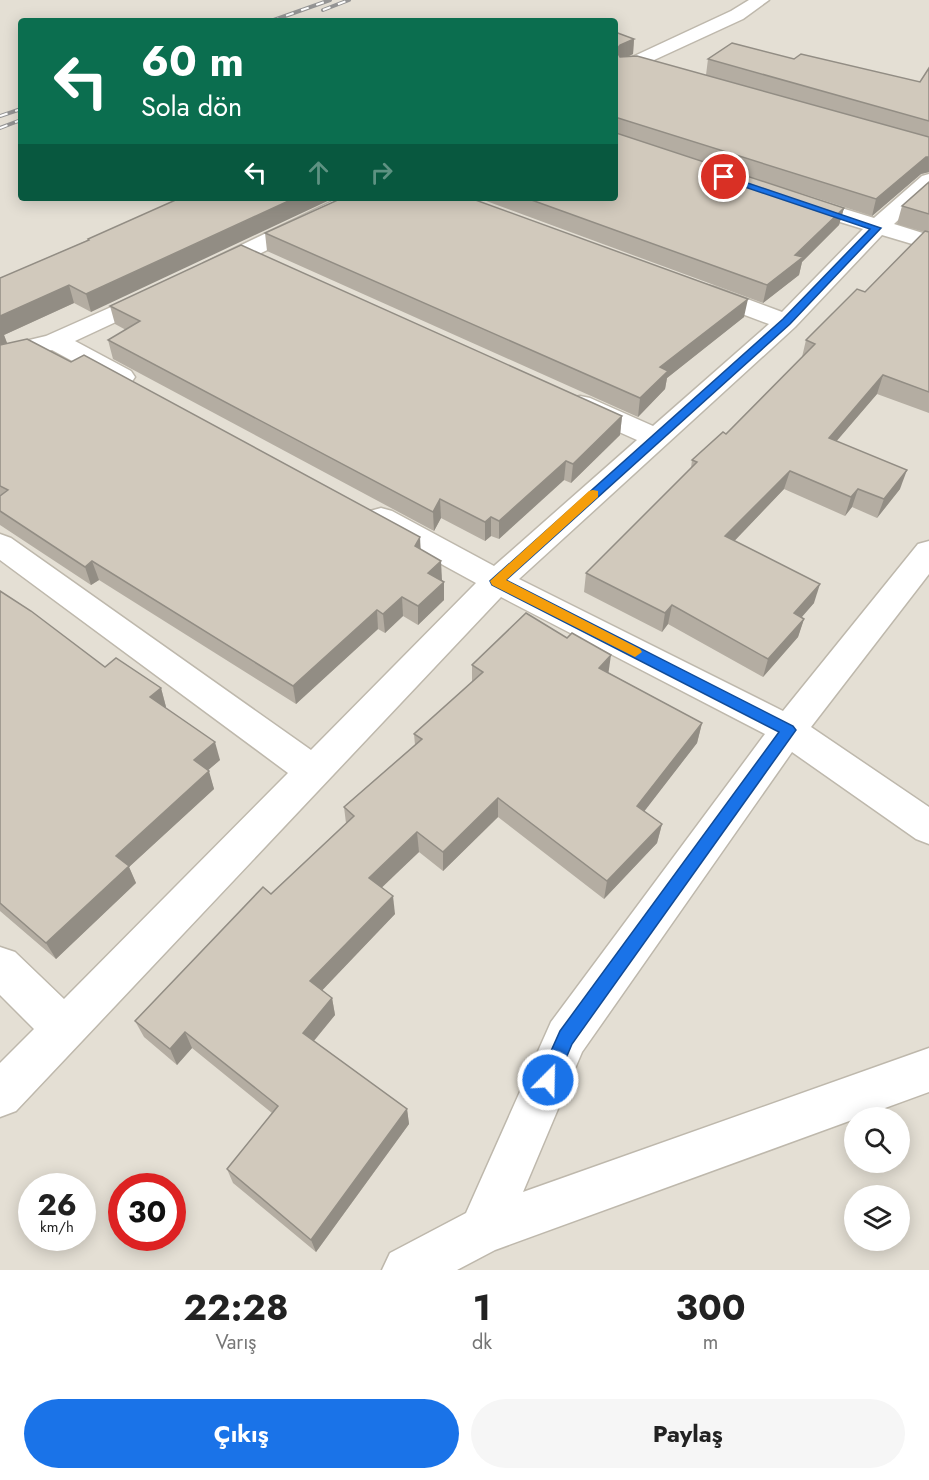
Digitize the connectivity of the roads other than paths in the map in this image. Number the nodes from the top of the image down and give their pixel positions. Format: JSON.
{"nodes":[{"id":1,"x":761,"y":0,"type":"edge"},
{"id":2,"x":634,"y":63,"type":"junction"},
{"id":3,"x":657,"y":69,"type":"edge"},
{"id":4,"x":618,"y":71,"type":"edge"},
{"id":5,"x":929,"y":180,"type":"edge"},
{"id":6,"x":774,"y":194,"type":"edge"},
{"id":7,"x":350,"y":201,"type":"edge"},
{"id":8,"x":876,"y":228,"type":"junction"},
{"id":9,"x":929,"y":242,"type":"edge"},
{"id":10,"x":245,"y":252,"type":"junction"},
{"id":11,"x":278,"y":267,"type":"edge"},
{"id":12,"x":690,"y":286,"type":"edge"},
{"id":13,"x":786,"y":322,"type":"junction"},
{"id":14,"x":55,"y":341,"type":"junction"},
{"id":15,"x":0,"y":355,"type":"edge"},
{"id":16,"x":150,"y":392,"type":"edge"},
{"id":17,"x":558,"y":394,"type":"edge"},
{"id":18,"x":655,"y":438,"type":"junction"},
{"id":19,"x":360,"y":507,"type":"edge"},
{"id":20,"x":0,"y":545,"type":"edge"},
{"id":21,"x":929,"y":552,"type":"edge"},
{"id":22,"x":496,"y":581,"type":"junction"},
{"id":23,"x":788,"y":730,"type":"junction"},
{"id":24,"x":313,"y":771,"type":"junction"},
{"id":25,"x":929,"y":828,"type":"edge"},
{"id":26,"x":0,"y":966,"type":"edge"},
{"id":27,"x":64,"y":1029,"type":"junction"},
{"id":28,"x":929,"y":1070,"type":"edge"},
{"id":29,"x":0,"y":1095,"type":"edge"},
{"id":30,"x":483,"y":1230,"type":"junction"},
{"id":31,"x":407,"y":1270,"type":"edge"}],
"edges":[{"from":1,"to":2,"type":"street"},
{"from":2,"to":3,"type":"street"},
{"from":2,"to":4,"type":"street"},
{"from":5,"to":8,"type":"street"},
{"from":6,"to":8,"type":"street"},
{"from":7,"to":10,"type":"street"},
{"from":8,"to":9,"type":"street"},
{"from":8,"to":13,"type":"street"},
{"from":10,"to":11,"type":"street"},
{"from":10,"to":14,"type":"street"},
{"from":12,"to":13,"type":"street"},
{"from":13,"to":18,"type":"street"},
{"from":14,"to":15,"type":"street"},
{"from":14,"to":16,"type":"street"},
{"from":17,"to":18,"type":"street"},
{"from":18,"to":22,"type":"street"},
{"from":19,"to":22,"type":"street"},
{"from":20,"to":24,"type":"street"},
{"from":21,"to":23,"type":"street"},
{"from":22,"to":23,"type":"street"},
{"from":22,"to":24,"type":"street"},
{"from":23,"to":25,"type":"street"},
{"from":23,"to":30,"type":"street"},
{"from":24,"to":27,"type":"street"},
{"from":26,"to":27,"type":"street"},
{"from":27,"to":29,"type":"street"},
{"from":28,"to":30,"type":"street"},
{"from":30,"to":31,"type":"street"}]}
